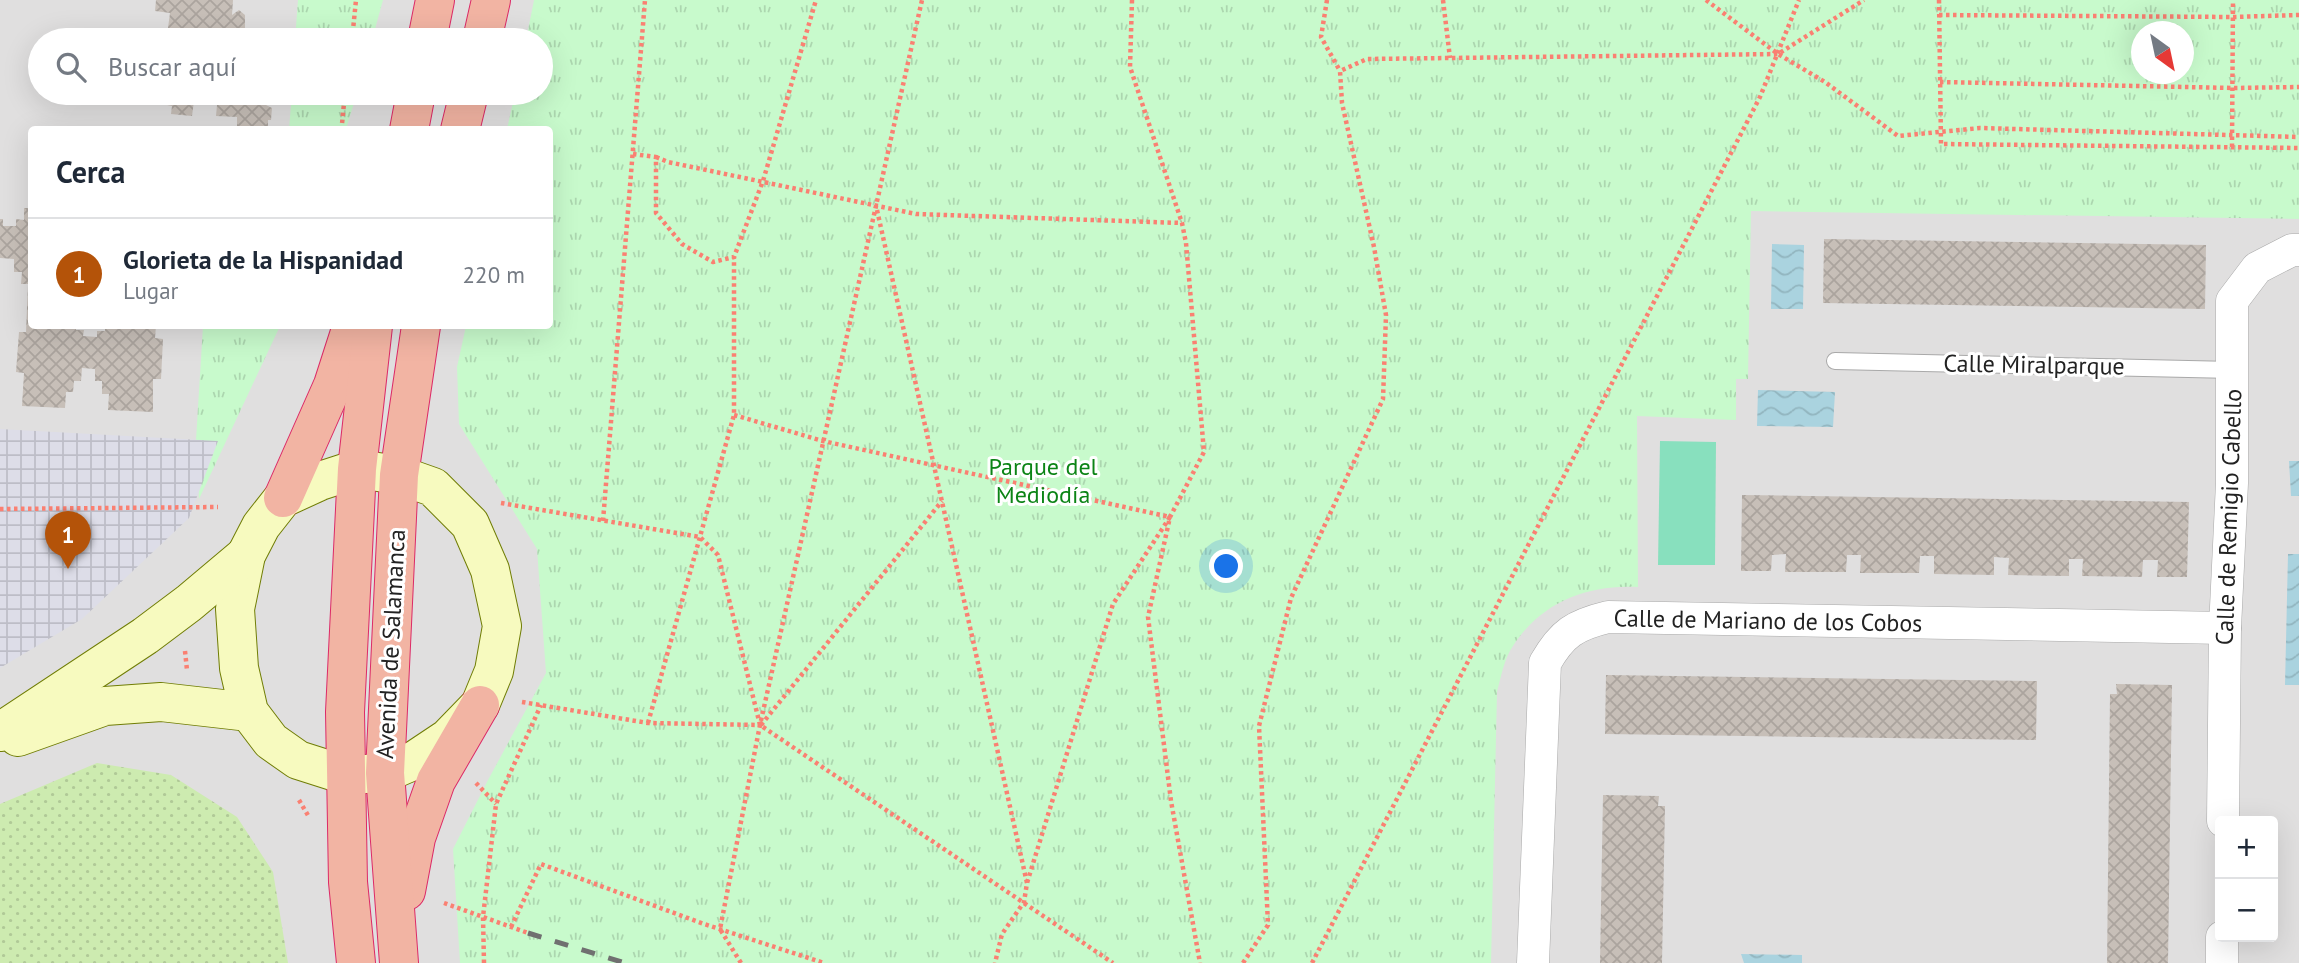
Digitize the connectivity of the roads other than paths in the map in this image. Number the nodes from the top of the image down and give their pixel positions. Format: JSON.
{"nodes":[{"id":1,"x":435,"y":0,"type":"edge"},
{"id":2,"x":491,"y":0,"type":"edge"},
{"id":3,"x":429,"y":28,"type":"edge"},
{"id":4,"x":485,"y":28,"type":"edge"},
{"id":5,"x":414,"y":105,"type":"edge"},
{"id":6,"x":466,"y":105,"type":"edge"},
{"id":7,"x":410,"y":126,"type":"edge"},
{"id":8,"x":461,"y":126,"type":"edge"},
{"id":9,"x":2299,"y":250,"type":"edge"},
{"id":10,"x":351,"y":329,"type":"edge"},
{"id":11,"x":373,"y":329,"type":"edge"},
{"id":12,"x":421,"y":329,"type":"edge"},
{"id":13,"x":1835,"y":361,"type":"dead end"},
{"id":14,"x":2233,"y":370,"type":"junction"},
{"id":15,"x":357,"y":469,"type":"junction"},
{"id":16,"x":399,"y":475,"type":"junction"},
{"id":17,"x":284,"y":498,"type":"junction"},
{"id":18,"x":246,"y":555,"type":"junction"},
{"id":19,"x":2225,"y":628,"type":"junction"},
{"id":20,"x":480,"y":705,"type":"junction"},
{"id":21,"x":249,"y":712,"type":"junction"},
{"id":22,"x":0,"y":732,"type":"edge"},
{"id":23,"x":0,"y":743,"type":"edge"},
{"id":24,"x":385,"y":773,"type":"junction"},
{"id":25,"x":345,"y":775,"type":"junction"},
{"id":26,"x":2223,"y":816,"type":"edge"},
{"id":27,"x":2222,"y":942,"type":"edge"},
{"id":28,"x":398,"y":945,"type":"edge"},
{"id":29,"x":356,"y":963,"type":"edge"},
{"id":30,"x":1533,"y":963,"type":"edge"},
{"id":31,"x":2222,"y":963,"type":"edge"}],
"edges":[{"from":1,"to":3,"type":"highway"},
{"from":2,"to":4,"type":"highway"},
{"from":5,"to":7,"type":"highway"},
{"from":6,"to":8,"type":"highway"},
{"from":9,"to":14,"type":"street","name":"Calle de Remigio Cabello"},
{"from":10,"to":17,"type":"highway"},
{"from":11,"to":15,"type":"highway","name":"Avenida de Salamanca"},
{"from":12,"to":16,"type":"highway","name":"Avenida de Salamanca"},
{"from":13,"to":14,"type":"lane","name":"Calle Miralparque"},
{"from":14,"to":19,"type":"street","name":"Calle de Remigio Cabello"},
{"from":15,"to":16,"type":"main road"},
{"from":15,"to":17,"type":"main road"},
{"from":15,"to":25,"type":"highway","name":"Avenida de Salamanca"},
{"from":16,"to":20,"type":"main road"},
{"from":16,"to":24,"type":"highway","name":"Avenida de Salamanca"},
{"from":17,"to":18,"type":"main road"},
{"from":18,"to":21,"type":"main road"},
{"from":18,"to":22,"type":"main road"},
{"from":19,"to":26,"type":"street","name":"Calle de Remigio Cabello"},
{"from":19,"to":30,"type":"street","name":"Calle de Mariano de los Cobos"},
{"from":20,"to":24,"type":"main road"},
{"from":20,"to":28,"type":"highway"},
{"from":21,"to":23,"type":"main road"},
{"from":21,"to":25,"type":"main road"},
{"from":24,"to":25,"type":"main road"},
{"from":24,"to":28,"type":"highway","name":"Avenida de Salamanca"},
{"from":25,"to":29,"type":"highway","name":"Avenida de Salamanca"},
{"from":27,"to":31,"type":"street"}]}
